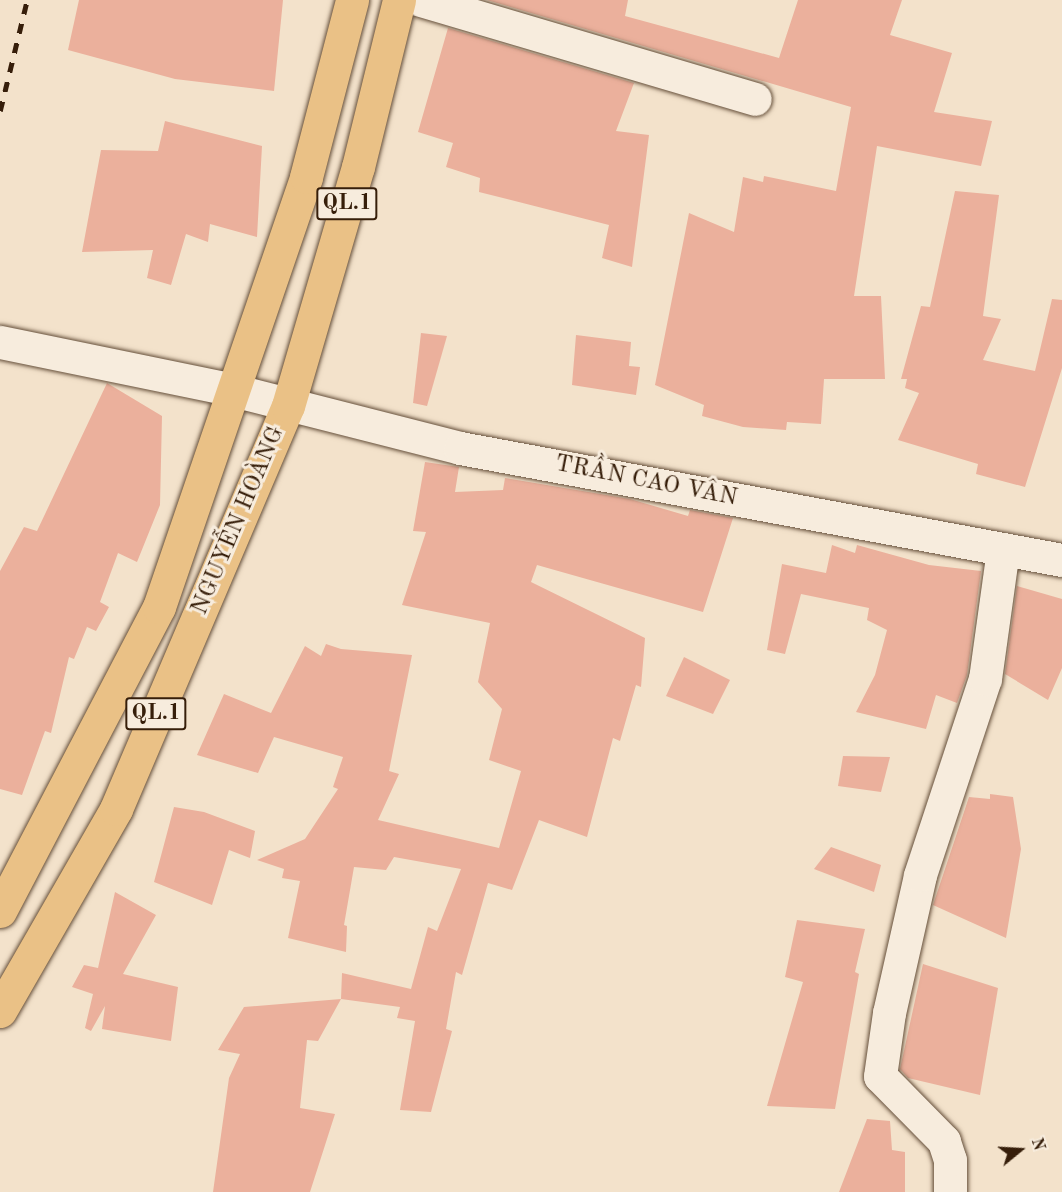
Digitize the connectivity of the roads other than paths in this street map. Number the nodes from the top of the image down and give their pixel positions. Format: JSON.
{"nodes":[{"id":1,"x":351,"y":0,"type":"edge"},
{"id":2,"x":399,"y":0,"type":"edge"},
{"id":3,"x":421,"y":0,"type":"edge"},
{"id":4,"x":755,"y":99,"type":"dead end"},
{"id":5,"x":0,"y":342,"type":"edge"},
{"id":6,"x":233,"y":390,"type":"junction"},
{"id":7,"x":288,"y":406,"type":"junction"},
{"id":8,"x":1004,"y":549,"type":"junction"},
{"id":9,"x":1062,"y":560,"type":"edge"},
{"id":10,"x":0,"y":911,"type":"edge"},
{"id":11,"x":0,"y":1011,"type":"edge"},
{"id":12,"x":950,"y":1192,"type":"edge"}],
"edges":[{"from":1,"to":6,"type":"highway","name":"NGUYỄN HOÀNG","number":"QL.1"},
{"from":2,"to":7,"type":"highway","name":"NGUYỄN HOÀNG","number":"QL.1"},
{"from":3,"to":4,"type":"main road"},
{"from":5,"to":6,"type":"main road","name":"TRẦN CAO VÂN"},
{"from":6,"to":7,"type":"main road","name":"TRẦN CAO VÂN"},
{"from":6,"to":10,"type":"highway","name":"NGUYỄN HOÀNG","number":"QL.1"},
{"from":7,"to":8,"type":"main road","name":"TRẦN CAO VÂN"},
{"from":7,"to":11,"type":"highway","name":"NGUYỄN HOÀNG","number":"QL.1"},
{"from":8,"to":9,"type":"main road","name":"TRẦN CAO VÂN"},
{"from":8,"to":12,"type":"main road"}]}
